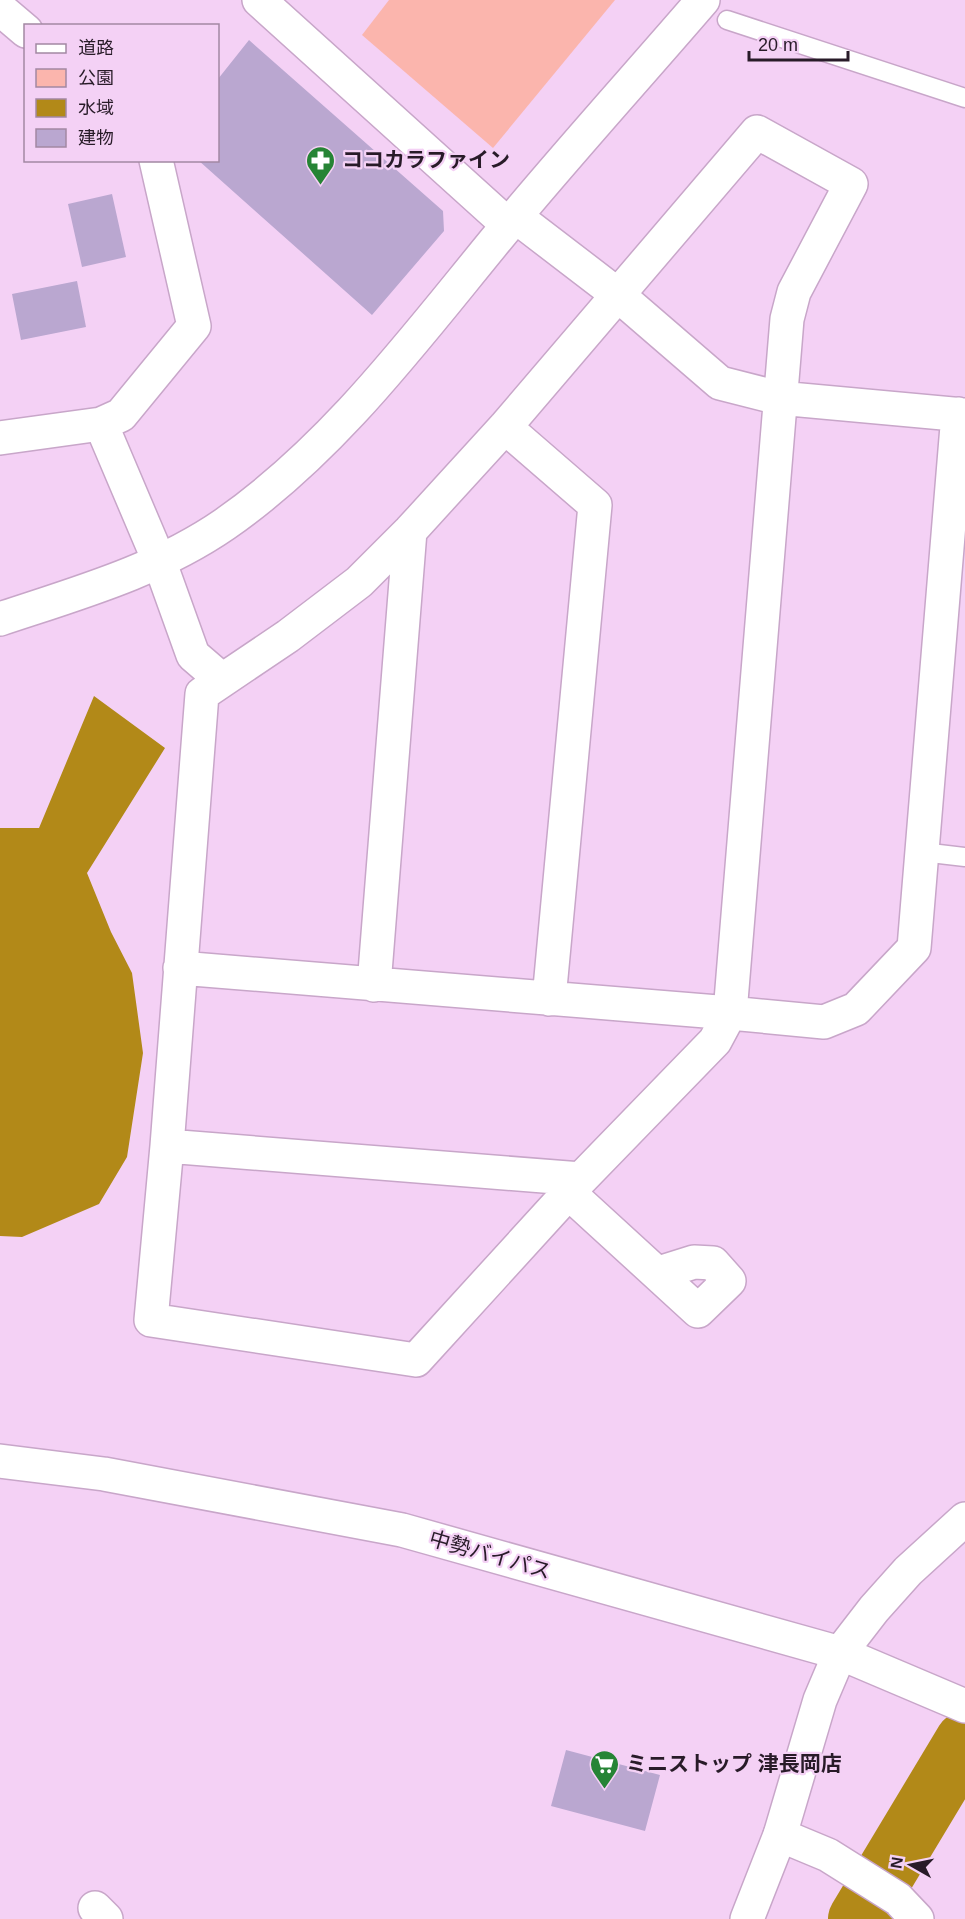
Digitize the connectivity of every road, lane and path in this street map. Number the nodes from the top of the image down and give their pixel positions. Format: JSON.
{"nodes":[{"id":1,"x":260,"y":0,"type":"edge"},
{"id":2,"x":0,"y":9,"type":"edge"},
{"id":3,"x":715,"y":10,"type":"edge"},
{"id":4,"x":24,"y":29,"type":"edge"},
{"id":5,"x":965,"y":98,"type":"edge"},
{"id":6,"x":156,"y":162,"type":"edge"},
{"id":7,"x":512,"y":221,"type":"junction"},
{"id":8,"x":618,"y":295,"type":"junction"},
{"id":9,"x":779,"y":398,"type":"junction"},
{"id":10,"x":961,"y":415,"type":"edge"},
{"id":11,"x":101,"y":424,"type":"junction"},
{"id":12,"x":505,"y":428,"type":"junction"},
{"id":13,"x":0,"y":438,"type":"edge"},
{"id":14,"x":410,"y":531,"type":"junction"},
{"id":15,"x":159,"y":563,"type":"junction"},
{"id":16,"x":0,"y":619,"type":"edge"},
{"id":17,"x":222,"y":680,"type":"junction"},
{"id":18,"x":922,"y":852,"type":"junction"},
{"id":19,"x":965,"y":857,"type":"edge"},
{"id":20,"x":180,"y":968,"type":"junction"},
{"id":21,"x":374,"y":985,"type":"junction"},
{"id":22,"x":549,"y":999,"type":"junction"},
{"id":23,"x":730,"y":1013,"type":"junction"},
{"id":24,"x":167,"y":1146,"type":"junction"},
{"id":25,"x":575,"y":1186,"type":"junction"},
{"id":26,"x":659,"y":1273,"type":"dead end"},
{"id":27,"x":0,"y":1461,"type":"edge"},
{"id":28,"x":965,"y":1519,"type":"edge"},
{"id":29,"x":840,"y":1653,"type":"junction"},
{"id":30,"x":965,"y":1706,"type":"edge"},
{"id":31,"x":780,"y":1835,"type":"junction"},
{"id":32,"x":908,"y":1909,"type":"edge"},
{"id":33,"x":747,"y":1919,"type":"edge"}],
"edges":[{"from":1,"to":7,"type":"main road"},
{"from":2,"to":4,"type":"main road"},
{"from":3,"to":5,"type":"lane"},
{"from":3,"to":7,"type":"main road"},
{"from":6,"to":11,"type":"main road"},
{"from":7,"to":8,"type":"main road"},
{"from":7,"to":15,"type":"main road"},
{"from":8,"to":9,"type":"main road"},
{"from":8,"to":9,"type":"main road"},
{"from":8,"to":12,"type":"main road"},
{"from":9,"to":10,"type":"main road"},
{"from":9,"to":23,"type":"main road"},
{"from":10,"to":18,"type":"main road"},
{"from":11,"to":13,"type":"main road"},
{"from":11,"to":15,"type":"main road"},
{"from":12,"to":14,"type":"main road"},
{"from":12,"to":22,"type":"main road"},
{"from":14,"to":17,"type":"main road"},
{"from":14,"to":21,"type":"main road"},
{"from":15,"to":16,"type":"main road"},
{"from":15,"to":17,"type":"main road"},
{"from":17,"to":20,"type":"main road"},
{"from":18,"to":19,"type":"lane"},
{"from":18,"to":23,"type":"main road"},
{"from":20,"to":21,"type":"main road"},
{"from":20,"to":24,"type":"main road"},
{"from":21,"to":22,"type":"main road"},
{"from":22,"to":23,"type":"main road"},
{"from":23,"to":25,"type":"main road"},
{"from":24,"to":25,"type":"main road"},
{"from":24,"to":25,"type":"main road"},
{"from":25,"to":26,"type":"main road"},
{"from":27,"to":29,"type":"main road","name":"中勢バイパス"},
{"from":28,"to":29,"type":"main road"},
{"from":29,"to":30,"type":"main road","name":"中勢バイパス"},
{"from":29,"to":31,"type":"main road"},
{"from":31,"to":32,"type":"main road"},
{"from":31,"to":33,"type":"main road"}]}
